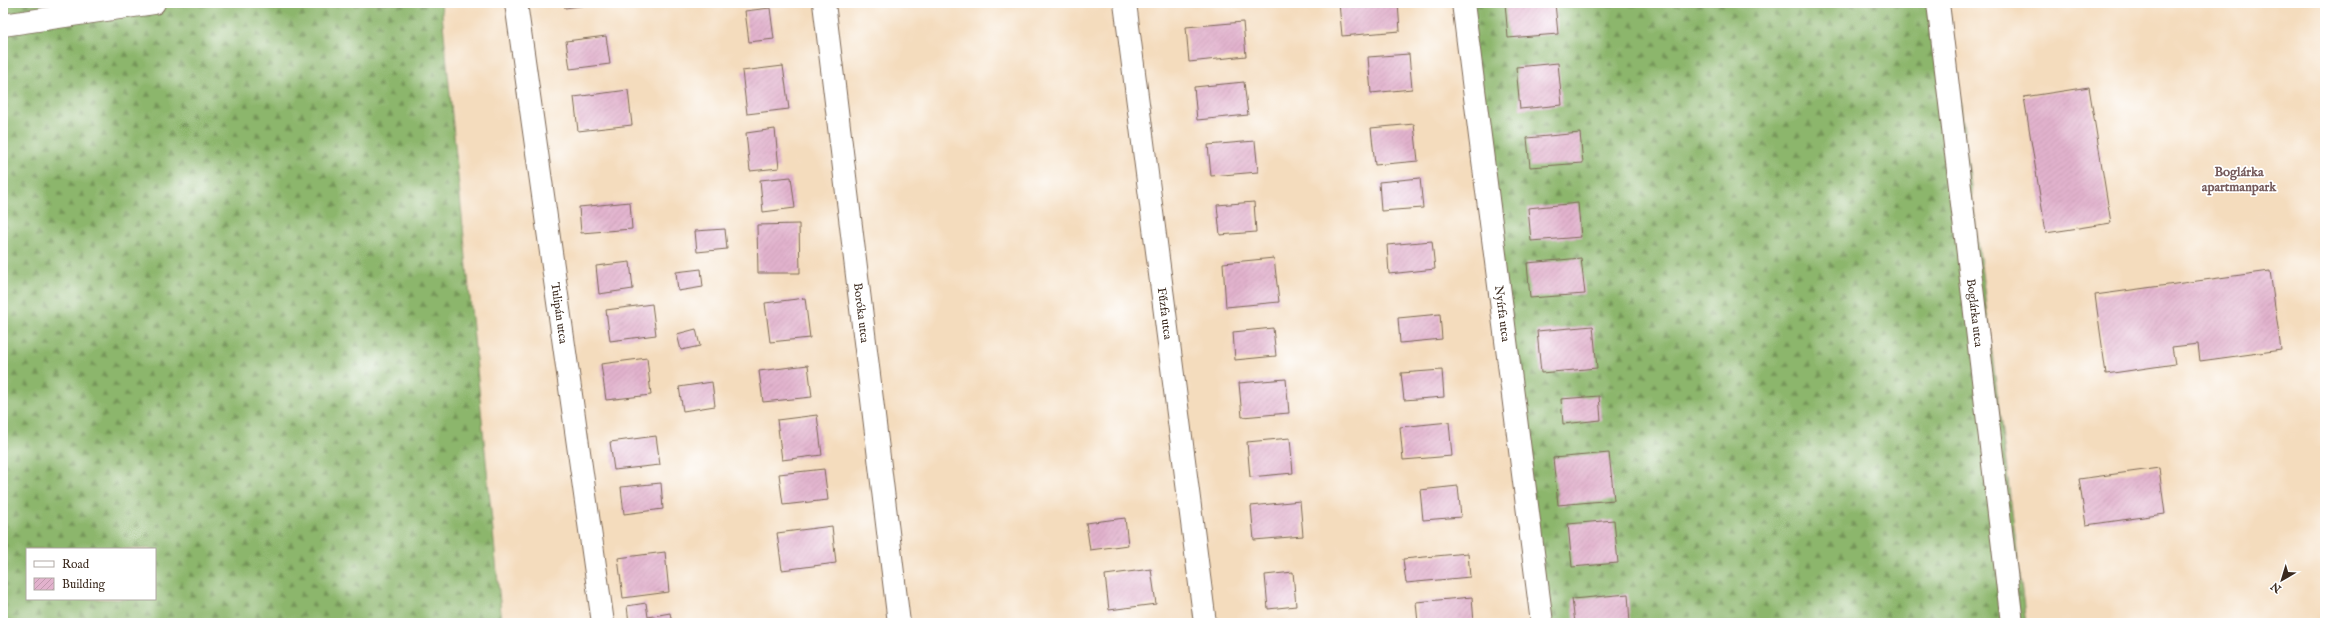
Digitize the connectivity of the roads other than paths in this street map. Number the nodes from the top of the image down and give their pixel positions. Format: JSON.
{"nodes":[{"id":1,"x":154,"y":3,"type":"edge"},
{"id":2,"x":516,"y":3,"type":"edge"},
{"id":3,"x":824,"y":3,"type":"edge"},
{"id":4,"x":1125,"y":3,"type":"edge"},
{"id":5,"x":1463,"y":3,"type":"edge"},
{"id":6,"x":1938,"y":3,"type":"edge"},
{"id":7,"x":3,"y":25,"type":"edge"},
{"id":8,"x":603,"y":623,"type":"edge"},
{"id":9,"x":898,"y":623,"type":"edge"},
{"id":10,"x":1205,"y":623,"type":"edge"},
{"id":11,"x":1542,"y":623,"type":"edge"},
{"id":12,"x":2012,"y":623,"type":"edge"}],
"edges":[{"from":1,"to":7,"type":"street"},
{"from":2,"to":8,"type":"street","name":"Tulipán utca"},
{"from":3,"to":9,"type":"street","name":"Boróka utca"},
{"from":4,"to":10,"type":"street","name":"Fűzfa utca"},
{"from":5,"to":11,"type":"street","name":"Nyírfa utca"},
{"from":6,"to":12,"type":"street","name":"Boglárka utca"}]}
